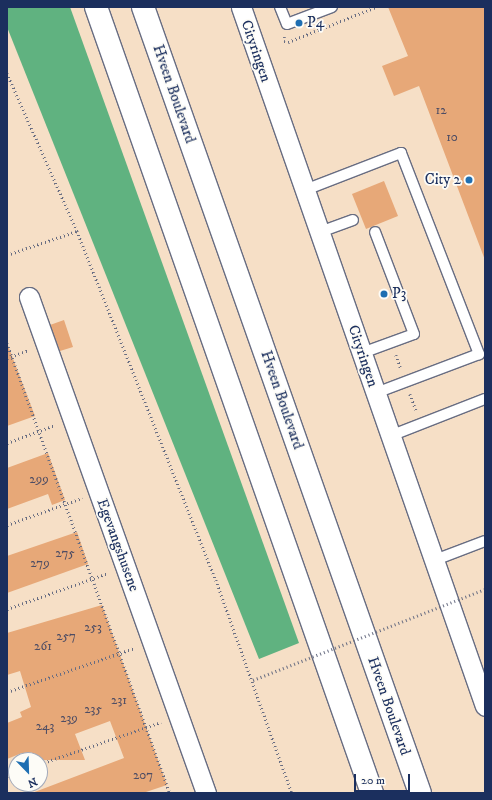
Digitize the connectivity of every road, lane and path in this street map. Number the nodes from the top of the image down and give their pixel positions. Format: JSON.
{"nodes":[{"id":1,"x":96,"y":7,"type":"edge"},
{"id":2,"x":143,"y":7,"type":"edge"},
{"id":3,"x":240,"y":7,"type":"edge"},
{"id":4,"x":280,"y":7,"type":"edge"},
{"id":5,"x":332,"y":7,"type":"edge"},
{"id":6,"x":7,"y":73,"type":"edge"},
{"id":7,"x":305,"y":190,"type":"junction"},
{"id":8,"x":353,"y":220,"type":"dead end"},
{"id":9,"x":78,"y":231,"type":"junction"},
{"id":10,"x":320,"y":232,"type":"junction"},
{"id":11,"x":375,"y":232,"type":"dead end"},
{"id":12,"x":7,"y":255,"type":"edge"},
{"id":13,"x":29,"y":297,"type":"dead end"},
{"id":14,"x":7,"y":343,"type":"edge"},
{"id":15,"x":362,"y":353,"type":"junction"},
{"id":16,"x":376,"y":393,"type":"junction"},
{"id":17,"x":485,"y":399,"type":"edge"},
{"id":18,"x":73,"y":419,"type":"junction"},
{"id":19,"x":40,"y":431,"type":"junction"},
{"id":20,"x":390,"y":436,"type":"junction"},
{"id":21,"x":7,"y":442,"type":"edge"},
{"id":22,"x":99,"y":492,"type":"junction"},
{"id":23,"x":65,"y":504,"type":"junction"},
{"id":24,"x":7,"y":525,"type":"edge"},
{"id":25,"x":485,"y":541,"type":"edge"},
{"id":26,"x":434,"y":560,"type":"junction"},
{"id":27,"x":125,"y":566,"type":"junction"},
{"id":28,"x":92,"y":578,"type":"junction"},
{"id":29,"x":485,"y":589,"type":"edge"},
{"id":30,"x":7,"y":609,"type":"edge"},
{"id":31,"x":152,"y":642,"type":"junction"},
{"id":32,"x":120,"y":654,"type":"junction"},
{"id":33,"x":253,"y":680,"type":"junction"},
{"id":34,"x":481,"y":682,"type":"edge"},
{"id":35,"x":7,"y":692,"type":"edge"},
{"id":36,"x":485,"y":706,"type":"edge"},
{"id":37,"x":178,"y":715,"type":"junction"},
{"id":38,"x":146,"y":727,"type":"junction"},
{"id":39,"x":48,"y":761,"type":"edge"},
{"id":40,"x":170,"y":793,"type":"edge"},
{"id":41,"x":206,"y":793,"type":"edge"},
{"id":42,"x":292,"y":793,"type":"edge"},
{"id":43,"x":372,"y":793,"type":"edge"},
{"id":44,"x":420,"y":793,"type":"edge"}],
"edges":[{"from":1,"to":43,"type":"street"},
{"from":2,"to":44,"type":"street","name":"Hveen Boulevard"},
{"from":3,"to":7,"type":"street","name":"Cityringen"},
{"from":4,"to":5,"type":"lane"},
{"from":6,"to":9,"type":"path"},
{"from":7,"to":10,"type":"street","name":"Cityringen"},
{"from":7,"to":16,"type":"lane"},
{"from":8,"to":10,"type":"lane"},
{"from":9,"to":12,"type":"path"},
{"from":9,"to":33,"type":"path"},
{"from":10,"to":15,"type":"street","name":"Cityringen"},
{"from":11,"to":15,"type":"lane"},
{"from":13,"to":18,"type":"street","name":"Egevangshusene"},
{"from":14,"to":19,"type":"path"},
{"from":15,"to":16,"type":"street","name":"Cityringen"},
{"from":16,"to":20,"type":"street","name":"Cityringen"},
{"from":17,"to":20,"type":"lane"},
{"from":18,"to":19,"type":"path"},
{"from":18,"to":22,"type":"street","name":"Egevangshusene"},
{"from":19,"to":21,"type":"path"},
{"from":19,"to":23,"type":"path"},
{"from":20,"to":26,"type":"street","name":"Cityringen"},
{"from":22,"to":23,"type":"path"},
{"from":22,"to":27,"type":"street","name":"Egevangshusene"},
{"from":23,"to":24,"type":"path"},
{"from":23,"to":28,"type":"path"},
{"from":25,"to":26,"type":"lane"},
{"from":26,"to":34,"type":"street","name":"Cityringen"},
{"from":27,"to":28,"type":"path"},
{"from":27,"to":31,"type":"street","name":"Egevangshusene"},
{"from":28,"to":30,"type":"path"},
{"from":28,"to":32,"type":"path"},
{"from":29,"to":33,"type":"path","bridge":true},
{"from":31,"to":32,"type":"path"},
{"from":31,"to":37,"type":"street","name":"Egevangshusene"},
{"from":32,"to":35,"type":"path"},
{"from":32,"to":38,"type":"path"},
{"from":33,"to":42,"type":"path"},
{"from":34,"to":36,"type":"street","name":"Cityringen"},
{"from":37,"to":38,"type":"path"},
{"from":37,"to":41,"type":"street","name":"Egevangshusene"},
{"from":38,"to":39,"type":"path"},
{"from":38,"to":40,"type":"path"}]}
